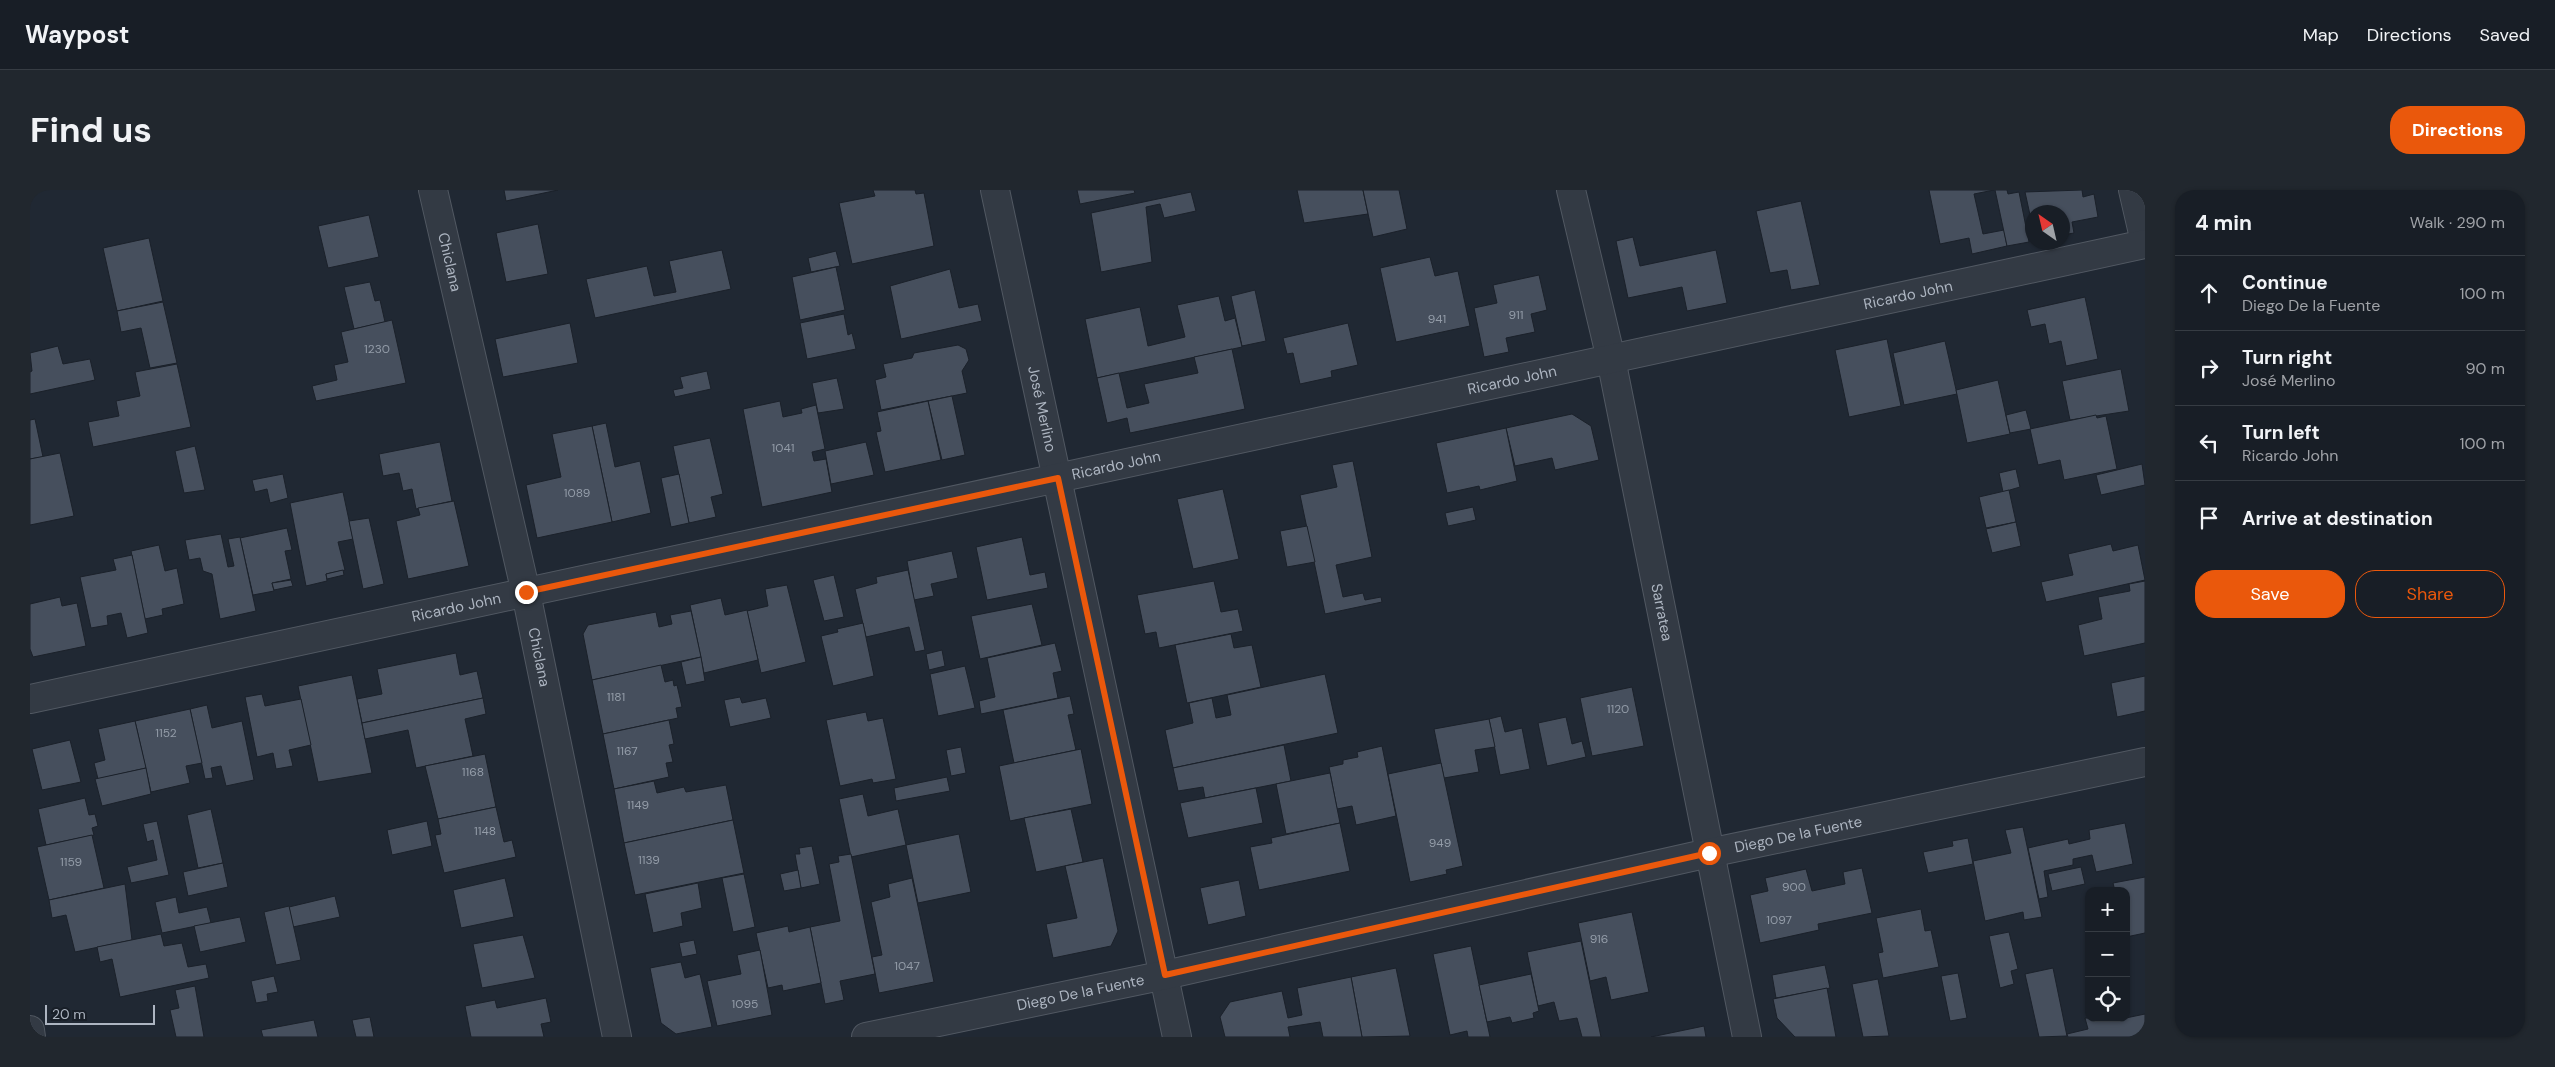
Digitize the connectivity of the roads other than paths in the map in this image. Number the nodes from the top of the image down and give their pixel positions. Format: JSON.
{"nodes":[{"id":1,"x":433,"y":190,"type":"edge"},
{"id":2,"x":996,"y":190,"type":"edge"},
{"id":3,"x":1571,"y":190,"type":"edge"},
{"id":4,"x":2133,"y":190,"type":"edge"},
{"id":5,"x":2145,"y":243,"type":"edge"},
{"id":6,"x":1611,"y":359,"type":"junction"},
{"id":7,"x":1058,"y":478,"type":"junction"},
{"id":8,"x":526,"y":592,"type":"junction"},
{"id":9,"x":30,"y":699,"type":"edge"},
{"id":10,"x":2145,"y":762,"type":"edge"},
{"id":11,"x":1709,"y":853,"type":"junction"},
{"id":12,"x":1165,"y":975,"type":"junction"},
{"id":13,"x":30,"y":1030,"type":"edge"},
{"id":14,"x":31,"y":1037,"type":"edge"},
{"id":15,"x":617,"y":1037,"type":"edge"},
{"id":16,"x":866,"y":1037,"type":"edge"},
{"id":17,"x":1177,"y":1037,"type":"edge"},
{"id":18,"x":1747,"y":1037,"type":"edge"}],
"edges":[{"from":1,"to":8,"type":"street","name":"Chiclana"},
{"from":2,"to":7,"type":"street","name":"José Merlino"},
{"from":3,"to":6,"type":"street","name":"Sarratea"},
{"from":4,"to":5,"type":"street"},
{"from":5,"to":6,"type":"street","name":"Ricardo John"},
{"from":6,"to":7,"type":"street","name":"Ricardo John"},
{"from":6,"to":11,"type":"street","name":"Sarratea"},
{"from":7,"to":8,"type":"street","name":"Ricardo John"},
{"from":7,"to":12,"type":"street","name":"José Merlino"},
{"from":8,"to":9,"type":"street","name":"Ricardo John"},
{"from":8,"to":15,"type":"street","name":"Chiclana"},
{"from":10,"to":11,"type":"street","name":"Diego De la Fuente"},
{"from":11,"to":12,"type":"street","name":"Diego De la Fuente"},
{"from":11,"to":18,"type":"street","name":"Sarratea"},
{"from":12,"to":16,"type":"street","name":"Diego De la Fuente"},
{"from":12,"to":17,"type":"street","name":"José Merlino"},
{"from":13,"to":14,"type":"street"}]}
